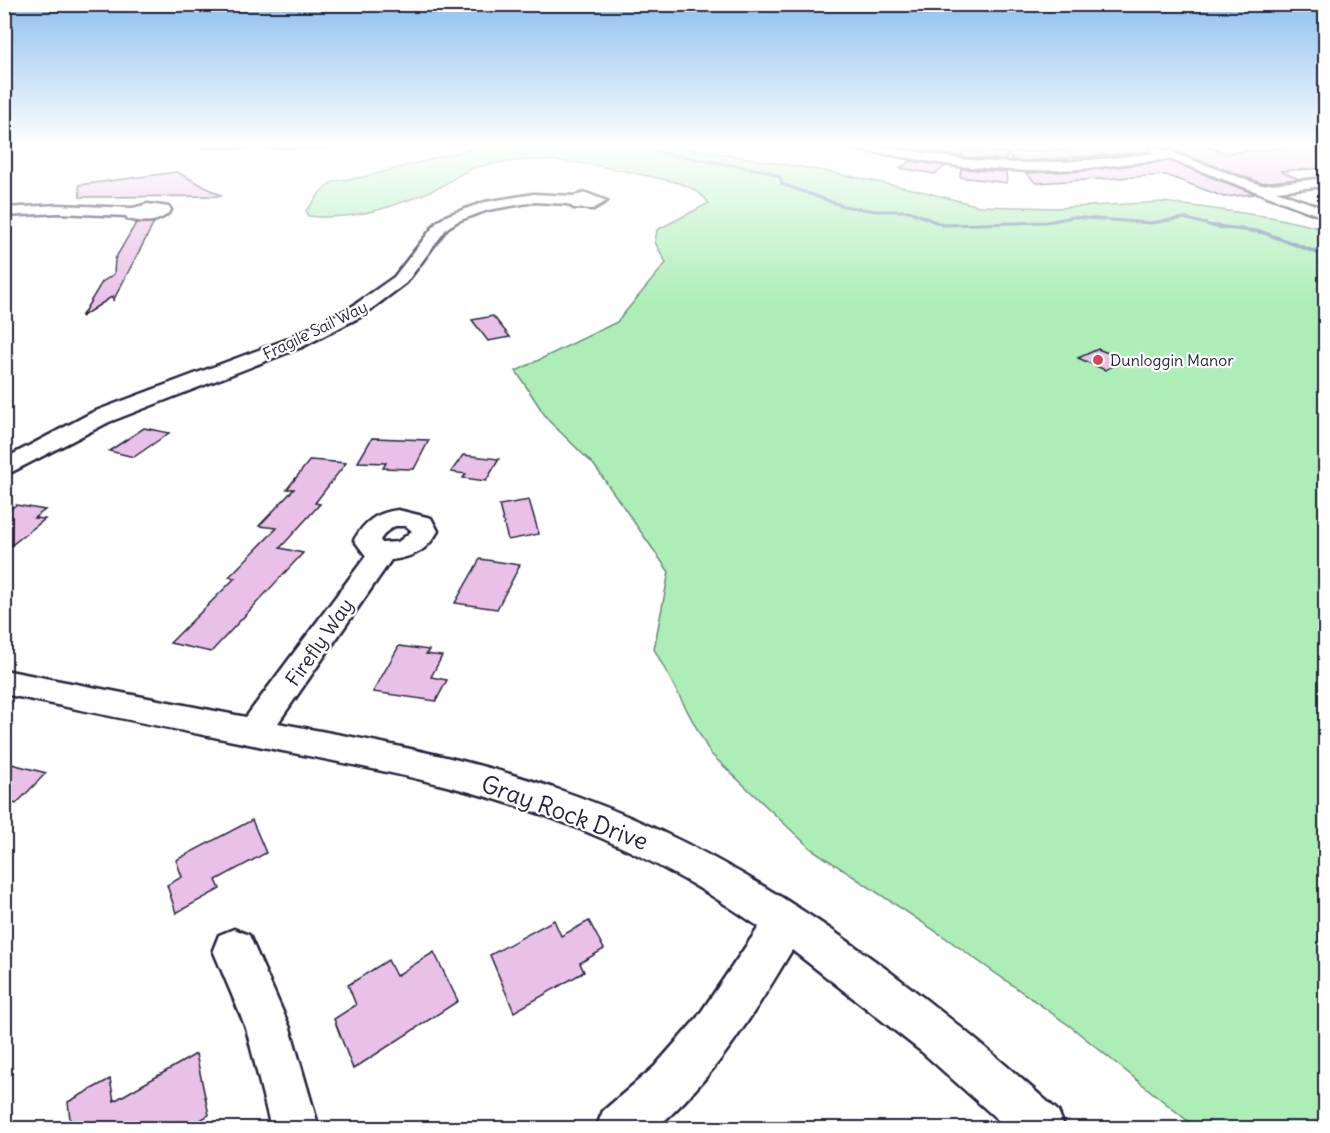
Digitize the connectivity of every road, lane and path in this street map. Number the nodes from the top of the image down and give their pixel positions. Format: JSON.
{"nodes":[{"id":1,"x":1280,"y":197,"type":"edge"},
{"id":2,"x":573,"y":200,"type":"dead end"},
{"id":3,"x":4,"y":212,"type":"edge"},
{"id":4,"x":134,"y":212,"type":"dead end"},
{"id":5,"x":1326,"y":214,"type":"edge"},
{"id":6,"x":4,"y":470,"type":"edge"},
{"id":7,"x":383,"y":552,"type":"dead end"},
{"id":8,"x":4,"y":682,"type":"edge"},
{"id":9,"x":254,"y":732,"type":"junction"},
{"id":10,"x":785,"y":923,"type":"junction"},
{"id":11,"x":234,"y":950,"type":"dead end"},
{"id":12,"x":295,"y":1128,"type":"edge"},
{"id":13,"x":620,"y":1128,"type":"edge"},
{"id":14,"x":1041,"y":1128,"type":"edge"}],
"edges":[{"from":1,"to":5,"type":"street"},
{"from":2,"to":6,"type":"street","name":"Fragile Sail Way"},
{"from":3,"to":4,"type":"street"},
{"from":7,"to":9,"type":"street","name":"Firefly Way"},
{"from":8,"to":9,"type":"street","name":"Gray Rock Drive"},
{"from":9,"to":10,"type":"street","name":"Gray Rock Drive"},
{"from":10,"to":13,"type":"street"},
{"from":10,"to":14,"type":"street","name":"Gray Rock Drive"},
{"from":11,"to":12,"type":"street"}]}
